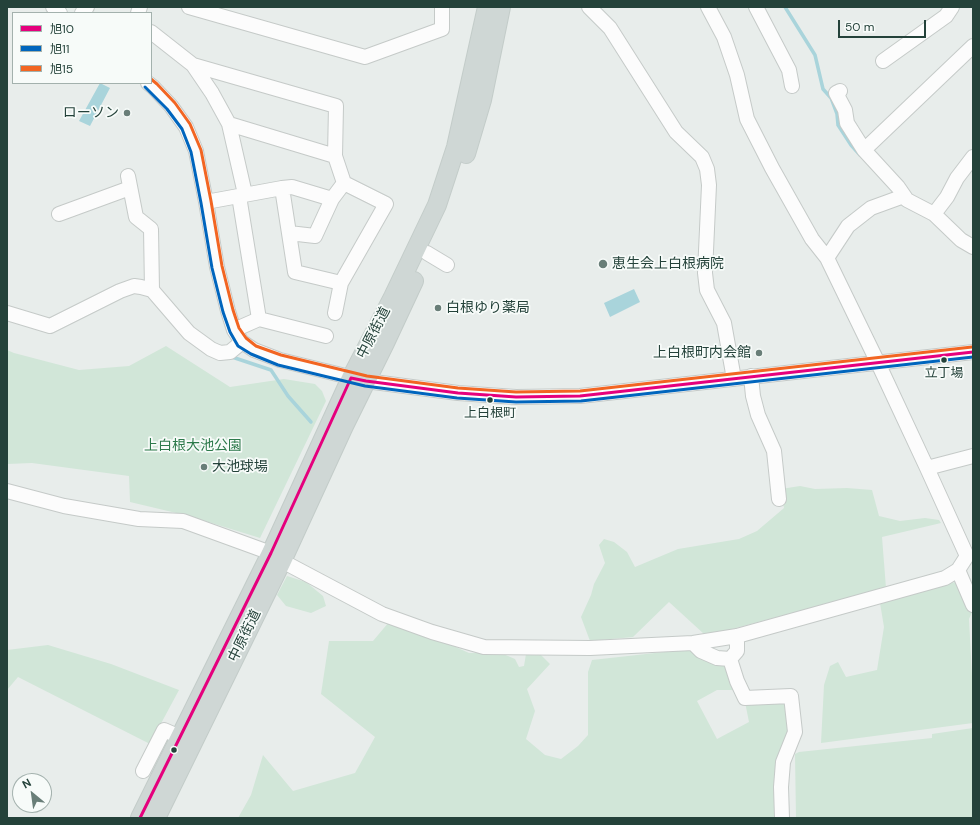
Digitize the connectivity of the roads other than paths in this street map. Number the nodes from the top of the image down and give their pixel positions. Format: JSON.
{"nodes":[{"id":1,"x":189,"y":7,"type":"edge"},
{"id":2,"x":442,"y":7,"type":"edge"},
{"id":3,"x":487,"y":7,"type":"edge"},
{"id":4,"x":501,"y":7,"type":"edge"},
{"id":5,"x":589,"y":7,"type":"edge"},
{"id":6,"x":708,"y":7,"type":"edge"},
{"id":7,"x":756,"y":7,"type":"edge"},
{"id":8,"x":952,"y":7,"type":"edge"},
{"id":9,"x":152,"y":33,"type":"edge"},
{"id":10,"x":971,"y":53,"type":"edge"},
{"id":11,"x":883,"y":61,"type":"dead end"},
{"id":12,"x":193,"y":65,"type":"junction"},
{"id":13,"x":149,"y":84,"type":"edge"},
{"id":14,"x":792,"y":86,"type":"dead end"},
{"id":15,"x":840,"y":91,"type":"dead end"},
{"id":16,"x":229,"y":124,"type":"junction"},
{"id":17,"x":864,"y":150,"type":"junction"},
{"id":18,"x":335,"y":156,"type":"junction"},
{"id":19,"x":973,"y":157,"type":"edge"},
{"id":20,"x":344,"y":183,"type":"junction"},
{"id":21,"x":282,"y":188,"type":"junction"},
{"id":22,"x":242,"y":195,"type":"junction"},
{"id":23,"x":904,"y":196,"type":"junction"},
{"id":24,"x":332,"y":199,"type":"junction"},
{"id":25,"x":206,"y":202,"type":"junction"},
{"id":26,"x":59,"y":214,"type":"dead end"},
{"id":27,"x":934,"y":214,"type":"junction"},
{"id":28,"x":289,"y":234,"type":"junction"},
{"id":29,"x":973,"y":247,"type":"edge"},
{"id":30,"x":427,"y":253,"type":"junction"},
{"id":31,"x":827,"y":258,"type":"junction"},
{"id":32,"x":447,"y":265,"type":"dead end"},
{"id":33,"x":341,"y":283,"type":"junction"},
{"id":34,"x":152,"y":290,"type":"junction"},
{"id":35,"x":7,"y":313,"type":"edge"},
{"id":36,"x":335,"y":313,"type":"dead end"},
{"id":37,"x":259,"y":319,"type":"junction"},
{"id":38,"x":234,"y":330,"type":"junction"},
{"id":39,"x":326,"y":336,"type":"dead end"},
{"id":40,"x":242,"y":342,"type":"junction"},
{"id":41,"x":973,"y":352,"type":"edge"},
{"id":42,"x":878,"y":363,"type":"junction"},
{"id":43,"x":751,"y":376,"type":"junction"},
{"id":44,"x":734,"y":379,"type":"junction"},
{"id":45,"x":358,"y":380,"type":"junction"},
{"id":46,"x":973,"y":456,"type":"edge"},
{"id":47,"x":927,"y":468,"type":"junction"},
{"id":48,"x":7,"y":491,"type":"edge"},
{"id":49,"x":779,"y":499,"type":"dead end"},
{"id":50,"x":970,"y":554,"type":"edge"},
{"id":51,"x":276,"y":557,"type":"junction"},
{"id":52,"x":958,"y":570,"type":"junction"},
{"id":53,"x":973,"y":606,"type":"edge"},
{"id":54,"x":737,"y":636,"type":"junction"},
{"id":55,"x":693,"y":643,"type":"junction"},
{"id":56,"x":730,"y":659,"type":"junction"},
{"id":57,"x":180,"y":737,"type":"junction"},
{"id":58,"x":142,"y":771,"type":"dead end"},
{"id":59,"x":140,"y":818,"type":"edge"},
{"id":60,"x":156,"y":818,"type":"edge"},
{"id":61,"x":782,"y":818,"type":"edge"}],
"edges":[{"from":1,"to":2,"type":"street"},
{"from":3,"to":45,"type":"main road","name":"中原街道"},
{"from":4,"to":30,"type":"main road","name":"中原街道"},
{"from":5,"to":44,"type":"street"},
{"from":6,"to":31,"type":"street"},
{"from":7,"to":14,"type":"street"},
{"from":8,"to":11,"type":"street"},
{"from":9,"to":12,"type":"street"},
{"from":10,"to":17,"type":"street"},
{"from":12,"to":16,"type":"street"},
{"from":12,"to":18,"type":"street"},
{"from":13,"to":25,"type":"street"},
{"from":15,"to":17,"type":"street"},
{"from":16,"to":18,"type":"street"},
{"from":16,"to":22,"type":"street"},
{"from":17,"to":23,"type":"street"},
{"from":18,"to":20,"type":"street"},
{"from":19,"to":27,"type":"street"},
{"from":20,"to":24,"type":"street"},
{"from":20,"to":33,"type":"street"},
{"from":21,"to":22,"type":"street"},
{"from":21,"to":24,"type":"street"},
{"from":21,"to":28,"type":"street"},
{"from":22,"to":25,"type":"street"},
{"from":22,"to":37,"type":"street"},
{"from":23,"to":27,"type":"street"},
{"from":23,"to":31,"type":"street"},
{"from":24,"to":28,"type":"street"},
{"from":25,"to":38,"type":"street"},
{"from":26,"to":34,"type":"street"},
{"from":27,"to":29,"type":"street"},
{"from":28,"to":33,"type":"street"},
{"from":30,"to":32,"type":"street"},
{"from":30,"to":45,"type":"main road","name":"中原街道"},
{"from":31,"to":42,"type":"street"},
{"from":33,"to":36,"type":"street"},
{"from":34,"to":35,"type":"street"},
{"from":34,"to":40,"type":"street"},
{"from":37,"to":38,"type":"street"},
{"from":37,"to":39,"type":"street"},
{"from":38,"to":40,"type":"street"},
{"from":40,"to":45,"type":"street"},
{"from":41,"to":42,"type":"street"},
{"from":42,"to":43,"type":"street"},
{"from":42,"to":47,"type":"street"},
{"from":43,"to":44,"type":"street"},
{"from":43,"to":49,"type":"street"},
{"from":44,"to":45,"type":"street"},
{"from":45,"to":51,"type":"main road","name":"中原街道"},
{"from":46,"to":47,"type":"street"},
{"from":47,"to":50,"type":"street"},
{"from":48,"to":51,"type":"street"},
{"from":50,"to":52,"type":"street"},
{"from":51,"to":55,"type":"street"},
{"from":51,"to":57,"type":"main road","name":"中原街道"},
{"from":51,"to":60,"type":"main road","name":"中原街道"},
{"from":52,"to":53,"type":"street"},
{"from":52,"to":54,"type":"street"},
{"from":54,"to":55,"type":"street"},
{"from":54,"to":56,"type":"street"},
{"from":55,"to":56,"type":"street"},
{"from":56,"to":61,"type":"street"},
{"from":57,"to":58,"type":"street"},
{"from":57,"to":59,"type":"main road","name":"中原街道"}]}
